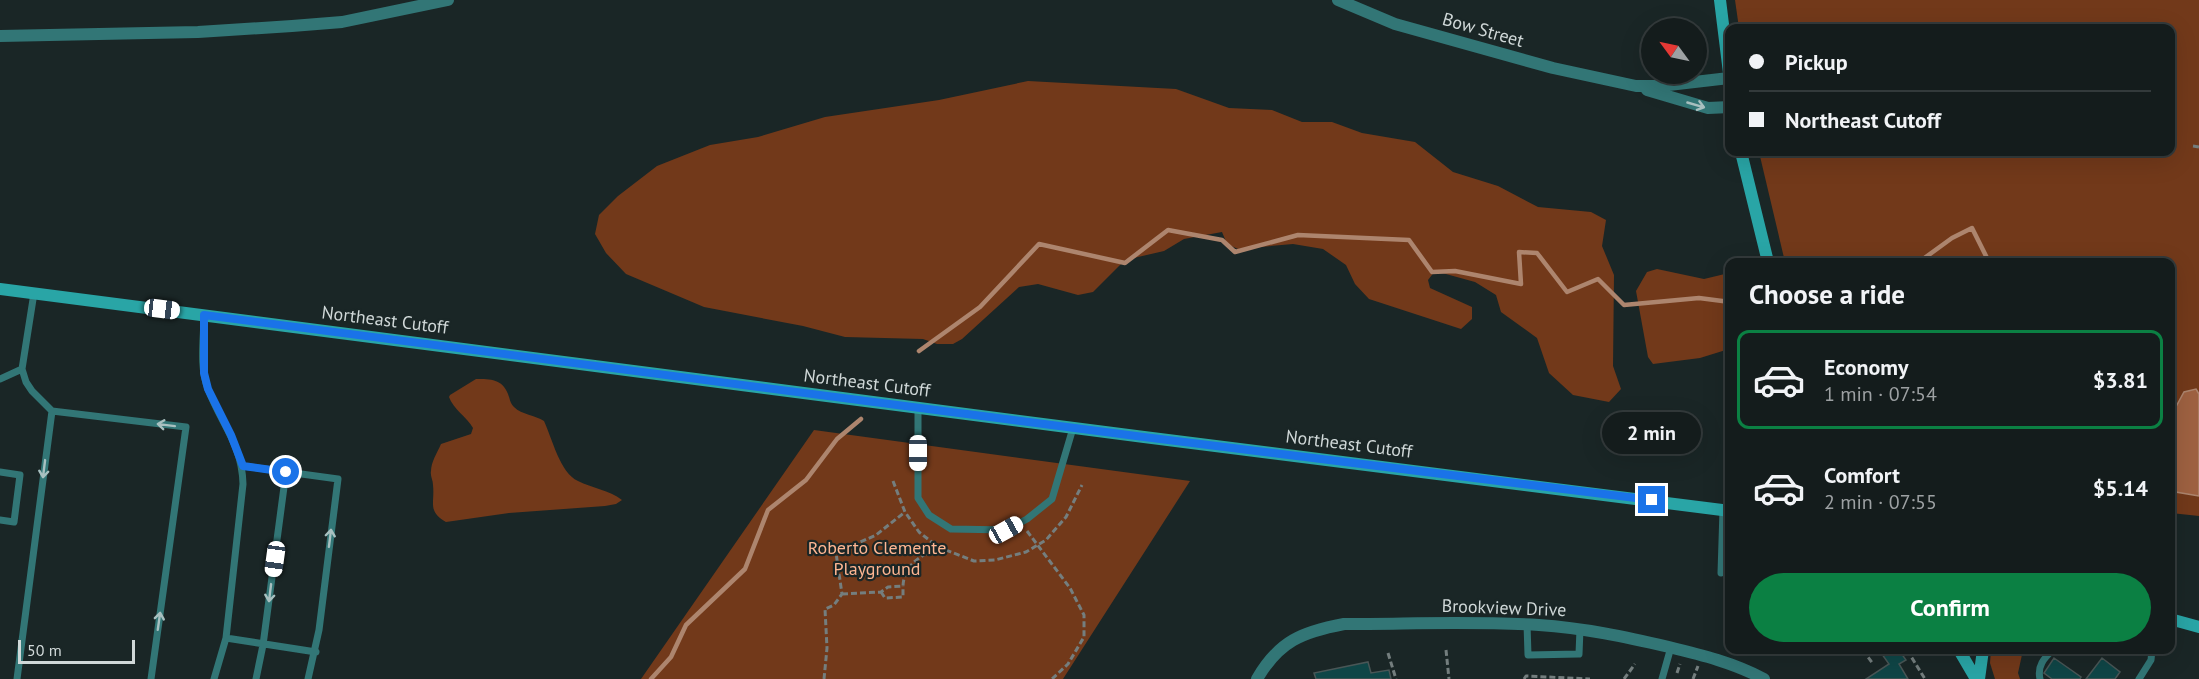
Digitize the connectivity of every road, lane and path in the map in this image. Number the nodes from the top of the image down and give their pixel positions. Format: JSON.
{"nodes":[{"id":1,"x":448,"y":0,"type":"edge"},
{"id":2,"x":1338,"y":0,"type":"edge"},
{"id":3,"x":1720,"y":0,"type":"edge"},
{"id":4,"x":0,"y":36,"type":"edge"},
{"id":5,"x":1725,"y":44,"type":"edge"},
{"id":6,"x":1725,"y":80,"type":"edge"},
{"id":7,"x":1623,"y":83,"type":"junction"},
{"id":8,"x":1725,"y":107,"type":"edge"},
{"id":9,"x":2193,"y":146,"type":"dead end"},
{"id":10,"x":2199,"y":147,"type":"edge"},
{"id":11,"x":1742,"y":156,"type":"edge"},
{"id":12,"x":1767,"y":258,"type":"edge"},
{"id":13,"x":0,"y":289,"type":"edge"},
{"id":14,"x":34,"y":293,"type":"junction"},
{"id":15,"x":204,"y":315,"type":"junction"},
{"id":16,"x":22,"y":369,"type":"junction"},
{"id":17,"x":0,"y":379,"type":"edge"},
{"id":18,"x":918,"y":407,"type":"junction"},
{"id":19,"x":52,"y":411,"type":"junction"},
{"id":20,"x":1073,"y":428,"type":"junction"},
{"id":21,"x":243,"y":466,"type":"junction"},
{"id":22,"x":0,"y":472,"type":"edge"},
{"id":23,"x":286,"y":472,"type":"junction"},
{"id":24,"x":1725,"y":511,"type":"edge"},
{"id":25,"x":905,"y":512,"type":"dead end"},
{"id":26,"x":0,"y":520,"type":"edge"},
{"id":27,"x":1020,"y":523,"type":"junction"},
{"id":28,"x":1725,"y":523,"type":"edge"},
{"id":29,"x":938,"y":548,"type":"dead end"},
{"id":30,"x":1721,"y":573,"type":"dead end"},
{"id":31,"x":903,"y":586,"type":"junction"},
{"id":32,"x":881,"y":592,"type":"junction"},
{"id":33,"x":842,"y":594,"type":"junction"},
{"id":34,"x":2175,"y":620,"type":"edge"},
{"id":35,"x":1527,"y":624,"type":"junction"},
{"id":36,"x":2199,"y":627,"type":"edge"},
{"id":37,"x":1580,"y":629,"type":"junction"},
{"id":38,"x":226,"y":638,"type":"junction"},
{"id":39,"x":264,"y":645,"type":"junction"},
{"id":40,"x":1671,"y":647,"type":"junction"},
{"id":41,"x":1446,"y":650,"type":"dead end"},
{"id":42,"x":316,"y":652,"type":"junction"},
{"id":43,"x":1388,"y":653,"type":"dead end"},
{"id":44,"x":1866,"y":654,"type":"edge"},
{"id":45,"x":1909,"y":654,"type":"edge"},
{"id":46,"x":1961,"y":654,"type":"edge"},
{"id":47,"x":1982,"y":654,"type":"edge"},
{"id":48,"x":2048,"y":654,"type":"edge"},
{"id":49,"x":2150,"y":654,"type":"edge"},
{"id":50,"x":1635,"y":664,"type":"dead end"},
{"id":51,"x":1873,"y":664,"type":"dead end"},
{"id":52,"x":17,"y":679,"type":"edge"},
{"id":53,"x":152,"y":679,"type":"edge"},
{"id":54,"x":214,"y":679,"type":"edge"},
{"id":55,"x":256,"y":679,"type":"edge"},
{"id":56,"x":308,"y":679,"type":"edge"},
{"id":57,"x":824,"y":679,"type":"edge"},
{"id":58,"x":1052,"y":679,"type":"edge"},
{"id":59,"x":1257,"y":679,"type":"edge"},
{"id":60,"x":1396,"y":679,"type":"edge"},
{"id":61,"x":1449,"y":679,"type":"edge"},
{"id":62,"x":1524,"y":679,"type":"edge"},
{"id":63,"x":1590,"y":679,"type":"edge"},
{"id":64,"x":1624,"y":679,"type":"edge"},
{"id":65,"x":1662,"y":679,"type":"edge"},
{"id":66,"x":1764,"y":679,"type":"edge"},
{"id":67,"x":1925,"y":679,"type":"edge"},
{"id":68,"x":1976,"y":679,"type":"edge"},
{"id":69,"x":2040,"y":679,"type":"edge"},
{"id":70,"x":2139,"y":679,"type":"edge"}],
"edges":[{"from":1,"to":4,"type":"street"},
{"from":2,"to":7,"type":"street","name":"Bow Street"},
{"from":3,"to":5,"type":"main road"},
{"from":6,"to":7,"type":"street","name":"Bow Street"},
{"from":7,"to":8,"type":"street","name":"Bow Street","one_way":true},
{"from":9,"to":10,"type":"path"},
{"from":11,"to":12,"type":"main road"},
{"from":13,"to":14,"type":"main road","name":"Northeast Cutoff"},
{"from":14,"to":15,"type":"main road","name":"Northeast Cutoff"},
{"from":14,"to":16,"type":"lane"},
{"from":15,"to":18,"type":"main road","name":"Northeast Cutoff"},
{"from":15,"to":21,"type":"lane"},
{"from":16,"to":17,"type":"lane"},
{"from":16,"to":19,"type":"lane"},
{"from":18,"to":20,"type":"main road","name":"Northeast Cutoff"},
{"from":18,"to":27,"type":"lane"},
{"from":19,"to":52,"type":"lane","one_way":true},
{"from":53,"to":19,"type":"lane","one_way":true},
{"from":20,"to":24,"type":"main road","name":"Northeast Cutoff"},
{"from":20,"to":27,"type":"lane"},
{"from":21,"to":23,"type":"lane"},
{"from":21,"to":38,"type":"lane"},
{"from":22,"to":26,"type":"lane"},
{"from":23,"to":39,"type":"lane","one_way":true},
{"from":42,"to":23,"type":"lane","one_way":true},
{"from":25,"to":33,"type":"path"},
{"from":27,"to":58,"type":"path"},
{"from":28,"to":30,"type":"lane"},
{"from":29,"to":31,"type":"path"},
{"from":31,"to":32,"type":"path"},
{"from":31,"to":32,"type":"path"},
{"from":32,"to":33,"type":"path"},
{"from":33,"to":57,"type":"path"},
{"from":34,"to":36,"type":"main road"},
{"from":35,"to":37,"type":"street","name":"Brookview Drive"},
{"from":35,"to":37,"type":"lane"},
{"from":35,"to":59,"type":"street","name":"Brookview Drive"},
{"from":37,"to":40,"type":"street","name":"Brookview Drive"},
{"from":38,"to":39,"type":"lane"},
{"from":38,"to":54,"type":"lane"},
{"from":39,"to":42,"type":"lane"},
{"from":39,"to":55,"type":"lane"},
{"from":40,"to":65,"type":"lane"},
{"from":40,"to":66,"type":"street","name":"Brookview Drive"},
{"from":41,"to":61,"type":"path"},
{"from":42,"to":56,"type":"lane"},
{"from":43,"to":60,"type":"path"},
{"from":44,"to":51,"type":"path"},
{"from":45,"to":67,"type":"path"},
{"from":46,"to":68,"type":"main road"},
{"from":47,"to":68,"type":"main road"},
{"from":48,"to":69,"type":"lane"},
{"from":49,"to":70,"type":"lane"},
{"from":50,"to":64,"type":"path"},
{"from":62,"to":63,"type":"path"}]}
